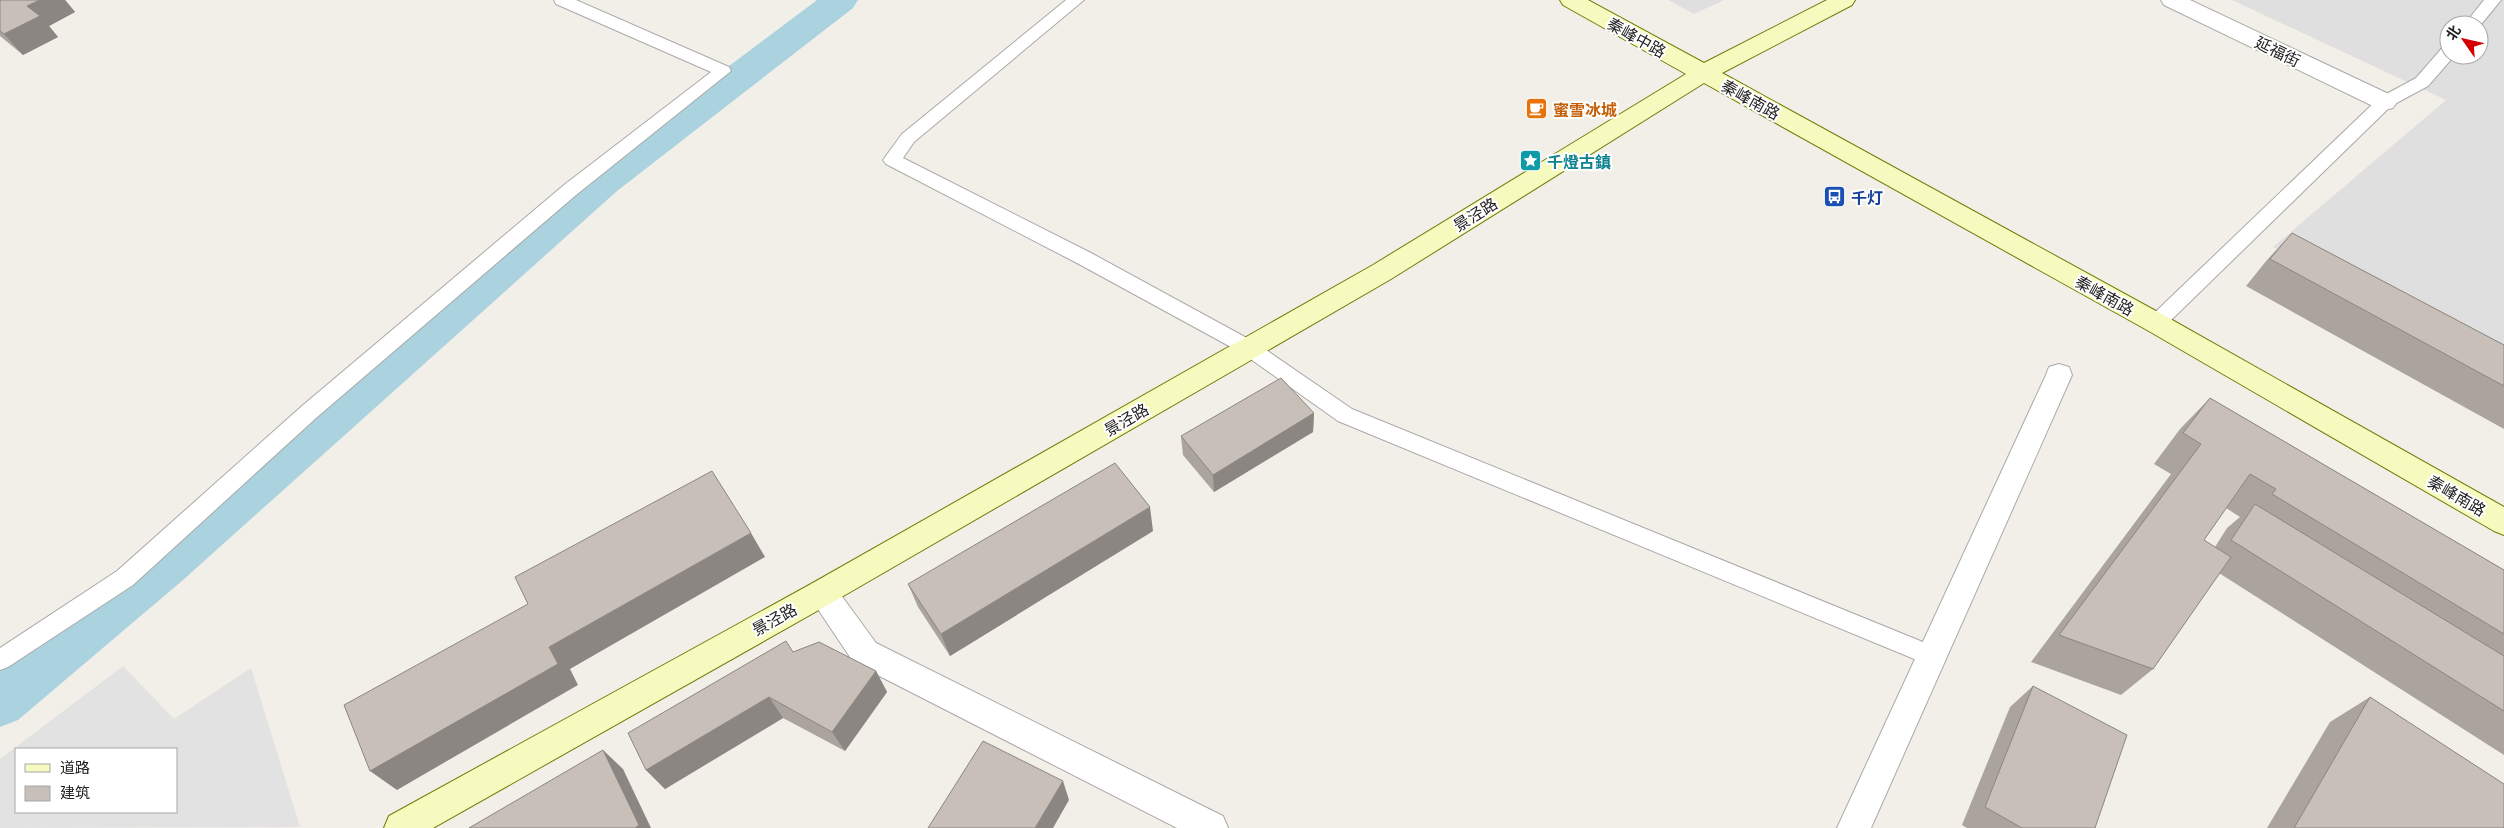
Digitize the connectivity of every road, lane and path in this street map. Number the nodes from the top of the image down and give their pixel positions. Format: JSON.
{"nodes":[{"id":1,"x":562,"y":0,"type":"edge"},
{"id":2,"x":1076,"y":0,"type":"edge"},
{"id":3,"x":1571,"y":0,"type":"edge"},
{"id":4,"x":1844,"y":0,"type":"edge"},
{"id":5,"x":2172,"y":0,"type":"edge"},
{"id":6,"x":2493,"y":0,"type":"edge"},
{"id":7,"x":2480,"y":15,"type":"edge"},
{"id":8,"x":2439,"y":62,"type":"edge"},
{"id":9,"x":1704,"y":73,"type":"junction"},
{"id":10,"x":2385,"y":102,"type":"junction"},
{"id":11,"x":2156,"y":323,"type":"junction"},
{"id":12,"x":1249,"y":348,"type":"junction"},
{"id":13,"x":2059,"y":375,"type":"dead end"},
{"id":14,"x":2504,"y":522,"type":"edge"},
{"id":15,"x":822,"y":593,"type":"junction"},
{"id":16,"x":1932,"y":656,"type":"junction"},
{"id":17,"x":0,"y":660,"type":"edge"},
{"id":18,"x":401,"y":828,"type":"edge"},
{"id":19,"x":1211,"y":828,"type":"edge"},
{"id":20,"x":1854,"y":828,"type":"edge"}],
"edges":[{"from":1,"to":17,"type":"lane"},
{"from":2,"to":12,"type":"lane"},
{"from":3,"to":9,"type":"street","name":"秦峰中路"},
{"from":4,"to":9,"type":"street","name":"景泾路"},
{"from":5,"to":10,"type":"street","name":"延福街"},
{"from":6,"to":7,"type":"lane"},
{"from":8,"to":10,"type":"lane"},
{"from":9,"to":11,"type":"street","name":"秦峰南路"},
{"from":9,"to":12,"type":"street","name":"景泾路"},
{"from":10,"to":11,"type":"lane"},
{"from":11,"to":14,"type":"street","name":"秦峰南路"},
{"from":12,"to":15,"type":"street","name":"景泾路"},
{"from":12,"to":16,"type":"lane"},
{"from":13,"to":16,"type":"street"},
{"from":15,"to":18,"type":"street","name":"景泾路"},
{"from":15,"to":19,"type":"street"},
{"from":16,"to":20,"type":"street"}]}
